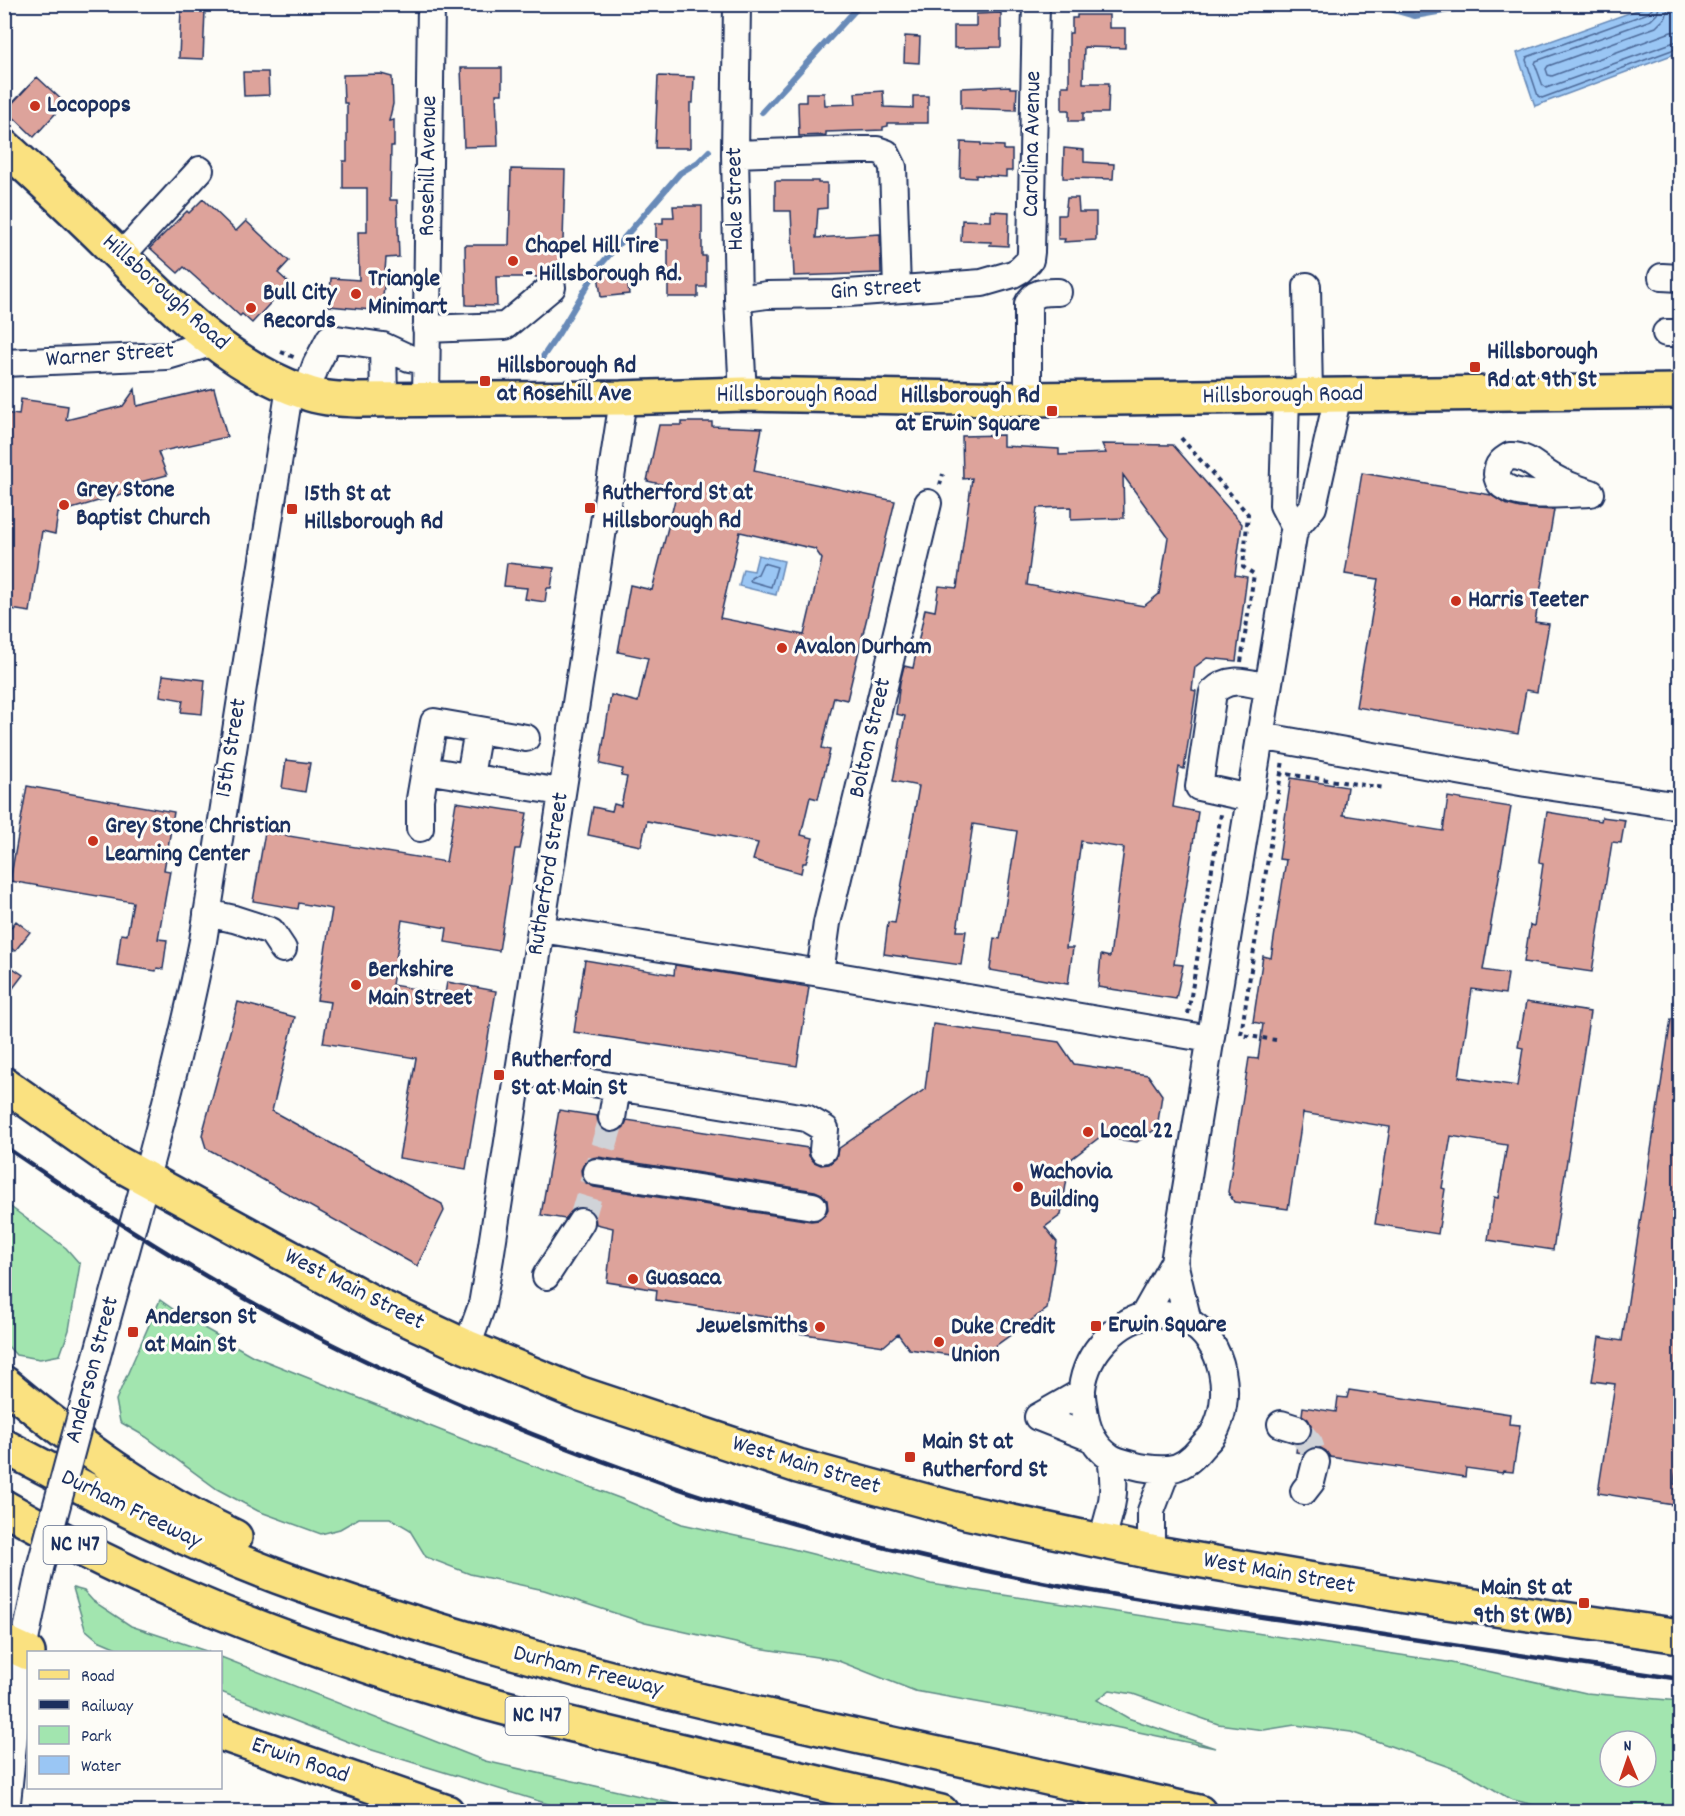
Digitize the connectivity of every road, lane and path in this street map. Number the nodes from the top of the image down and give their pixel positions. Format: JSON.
{"nodes":[{"id":1,"x":431,"y":4,"type":"edge"},
{"id":2,"x":737,"y":4,"type":"edge"},
{"id":3,"x":1036,"y":4,"type":"edge"},
{"id":4,"x":4,"y":146,"type":"edge"},
{"id":5,"x":735,"y":154,"type":"junction"},
{"id":6,"x":200,"y":170,"type":"dead end"},
{"id":7,"x":121,"y":256,"type":"junction"},
{"id":8,"x":1013,"y":274,"type":"joint"},
{"id":9,"x":1307,"y":286,"type":"dead end"},
{"id":10,"x":552,"y":287,"type":"dead end"},
{"id":11,"x":897,"y":289,"type":"junction"},
{"id":12,"x":1058,"y":292,"type":"dead end"},
{"id":13,"x":738,"y":298,"type":"junction"},
{"id":14,"x":426,"y":329,"type":"junction"},
{"id":15,"x":214,"y":342,"type":"junction"},
{"id":16,"x":383,"y":346,"type":"junction"},
{"id":17,"x":275,"y":350,"type":"dead end"},
{"id":18,"x":426,"y":361,"type":"junction"},
{"id":19,"x":4,"y":363,"type":"edge"},
{"id":20,"x":304,"y":382,"type":"junction"},
{"id":21,"x":1680,"y":391,"type":"edge"},
{"id":22,"x":743,"y":394,"type":"junction"},
{"id":23,"x":1311,"y":395,"type":"junction"},
{"id":24,"x":621,"y":398,"type":"junction"},
{"id":25,"x":426,"y":399,"type":"junction"},
{"id":26,"x":1028,"y":399,"type":"junction"},
{"id":27,"x":384,"y":400,"type":"junction"},
{"id":28,"x":1181,"y":438,"type":"dead end"},
{"id":29,"x":927,"y":503,"type":"dead end"},
{"id":30,"x":1294,"y":528,"type":"junction"},
{"id":31,"x":1232,"y":666,"type":"dead end"},
{"id":32,"x":1268,"y":687,"type":"junction"},
{"id":33,"x":478,"y":730,"type":"junction"},
{"id":34,"x":526,"y":738,"type":"dead end"},
{"id":35,"x":1267,"y":738,"type":"junction"},
{"id":36,"x":425,"y":770,"type":"junction"},
{"id":37,"x":1272,"y":772,"type":"dead end"},
{"id":38,"x":1281,"y":773,"type":"junction"},
{"id":39,"x":470,"y":776,"type":"junction"},
{"id":40,"x":1386,"y":788,"type":"dead end"},
{"id":41,"x":561,"y":792,"type":"junction"},
{"id":42,"x":1250,"y":798,"type":"junction"},
{"id":43,"x":1680,"y":806,"type":"edge"},
{"id":44,"x":1222,"y":807,"type":"dead end"},
{"id":45,"x":420,"y":828,"type":"dead end"},
{"id":46,"x":207,"y":913,"type":"junction"},
{"id":47,"x":541,"y":928,"type":"junction"},
{"id":48,"x":283,"y":949,"type":"dead end"},
{"id":49,"x":820,"y":973,"type":"junction"},
{"id":50,"x":1187,"y":1019,"type":"dead end"},
{"id":51,"x":1210,"y":1040,"type":"junction"},
{"id":52,"x":1276,"y":1040,"type":"dead end"},
{"id":53,"x":519,"y":1071,"type":"junction"},
{"id":54,"x":4,"y":1084,"type":"edge"},
{"id":55,"x":617,"y":1087,"type":"junction"},
{"id":56,"x":612,"y":1118,"type":"tunnel mouth"},
{"id":57,"x":823,"y":1150,"type":"dead end"},
{"id":58,"x":596,"y":1172,"type":"dead end"},
{"id":59,"x":146,"y":1177,"type":"junction"},
{"id":60,"x":813,"y":1206,"type":"dead end"},
{"id":61,"x":581,"y":1222,"type":"tunnel mouth"},
{"id":62,"x":1174,"y":1262,"type":"junction"},
{"id":63,"x":546,"y":1276,"type":"dead end"},
{"id":64,"x":1144,"y":1315,"type":"junction"},
{"id":65,"x":1188,"y":1322,"type":"junction"},
{"id":66,"x":467,"y":1347,"type":"junction"},
{"id":67,"x":4,"y":1383,"type":"edge"},
{"id":68,"x":1082,"y":1392,"type":"junction"},
{"id":69,"x":1091,"y":1438,"type":"junction"},
{"id":70,"x":4,"y":1446,"type":"edge"},
{"id":71,"x":1111,"y":1458,"type":"junction"},
{"id":72,"x":1316,"y":1462,"type":"dead end"},
{"id":73,"x":1167,"y":1469,"type":"junction"},
{"id":74,"x":1304,"y":1491,"type":"dead end"},
{"id":75,"x":4,"y":1507,"type":"edge"},
{"id":76,"x":4,"y":1527,"type":"edge"},
{"id":77,"x":1101,"y":1542,"type":"junction"},
{"id":78,"x":1151,"y":1552,"type":"junction"},
{"id":79,"x":146,"y":1580,"type":"junction"},
{"id":80,"x":455,"y":1636,"type":"junction"},
{"id":81,"x":1680,"y":1636,"type":"edge"},
{"id":82,"x":18,"y":1648,"type":"edge"},
{"id":83,"x":222,"y":1735,"type":"edge"},
{"id":84,"x":6,"y":1812,"type":"edge"},
{"id":85,"x":447,"y":1812,"type":"edge"},
{"id":86,"x":941,"y":1812,"type":"edge"},
{"id":87,"x":1199,"y":1812,"type":"edge"}],
"edges":[{"from":1,"to":14,"type":"street","name":"Rosehill Avenue"},
{"from":2,"to":5,"type":"street","name":"Hale Street"},
{"from":3,"to":8,"type":"street","name":"Carolina Avenue"},
{"from":4,"to":7,"type":"main road","name":"Hillsborough Road"},
{"from":5,"to":11,"type":"street"},
{"from":5,"to":13,"type":"street","name":"Hale Street"},
{"from":6,"to":7,"type":"street"},
{"from":7,"to":15,"type":"main road","name":"Hillsborough Road"},
{"from":8,"to":11,"type":"street","name":"Gin Street"},
{"from":9,"to":23,"type":"street"},
{"from":10,"to":14,"type":"street"},
{"from":11,"to":13,"type":"street","name":"Gin Street"},
{"from":12,"to":26,"type":"street"},
{"from":13,"to":22,"type":"street","name":"Hale Street"},
{"from":14,"to":18,"type":"street","name":"Rosehill Avenue"},
{"from":15,"to":19,"type":"street","name":"Warner Street"},
{"from":15,"to":20,"type":"main road","name":"Hillsborough Road"},
{"from":16,"to":18,"type":"street"},
{"from":16,"to":20,"type":"street","name":"15th Street"},
{"from":16,"to":27,"type":"street"},
{"from":17,"to":20,"type":"path"},
{"from":18,"to":25,"type":"street","name":"Rosehill Avenue"},
{"from":20,"to":27,"type":"main road","name":"Hillsborough Road"},
{"from":20,"to":46,"type":"street","name":"15th Street"},
{"from":21,"to":23,"type":"main road","name":"Hillsborough Road"},
{"from":22,"to":24,"type":"main road","name":"Hillsborough Road"},
{"from":22,"to":26,"type":"main road","name":"Hillsborough Road"},
{"from":23,"to":26,"type":"main road","name":"Hillsborough Road"},
{"from":23,"to":30,"type":"street"},
{"from":23,"to":30,"type":"street"},
{"from":24,"to":25,"type":"main road","name":"Hillsborough Road"},
{"from":24,"to":41,"type":"street","name":"Rutherford Street"},
{"from":25,"to":27,"type":"main road","name":"Hillsborough Road"},
{"from":28,"to":31,"type":"path"},
{"from":29,"to":49,"type":"street","name":"Bolton Street"},
{"from":30,"to":32,"type":"street"},
{"from":32,"to":35,"type":"street"},
{"from":32,"to":42,"type":"street"},
{"from":33,"to":34,"type":"street"},
{"from":33,"to":36,"type":"street"},
{"from":33,"to":39,"type":"street"},
{"from":35,"to":38,"type":"path"},
{"from":35,"to":42,"type":"street"},
{"from":35,"to":43,"type":"street"},
{"from":36,"to":39,"type":"street"},
{"from":36,"to":45,"type":"street"},
{"from":37,"to":38,"type":"path"},
{"from":38,"to":40,"type":"path"},
{"from":38,"to":52,"type":"path"},
{"from":39,"to":41,"type":"street"},
{"from":41,"to":47,"type":"street","name":"Rutherford Street"},
{"from":42,"to":51,"type":"street"},
{"from":44,"to":50,"type":"path"},
{"from":46,"to":48,"type":"street"},
{"from":46,"to":59,"type":"street","name":"15th Street"},
{"from":47,"to":49,"type":"street"},
{"from":47,"to":53,"type":"street","name":"Rutherford Street"},
{"from":49,"to":51,"type":"street"},
{"from":51,"to":62,"type":"street"},
{"from":53,"to":55,"type":"street"},
{"from":53,"to":66,"type":"street","name":"Rutherford Street"},
{"from":54,"to":59,"type":"main road","name":"West Main Street"},
{"from":55,"to":56,"type":"street"},
{"from":55,"to":57,"type":"street"},
{"from":58,"to":60,"type":"street"},
{"from":59,"to":66,"type":"main road","name":"West Main Street"},
{"from":59,"to":82,"type":"street","name":"Anderson Street","bridge":true},
{"from":61,"to":63,"type":"street"},
{"from":62,"to":64,"type":"street"},
{"from":62,"to":65,"type":"street"},
{"from":64,"to":65,"type":"street"},
{"from":64,"to":68,"type":"street"},
{"from":65,"to":73,"type":"street"},
{"from":66,"to":77,"type":"main road","name":"West Main Street"},
{"from":67,"to":80,"type":"main road"},
{"from":68,"to":69,"type":"street"},
{"from":68,"to":69,"type":"street"},
{"from":69,"to":71,"type":"street"},
{"from":70,"to":80,"type":"main road","name":"Durham Freeway","number":"NC 147"},
{"from":71,"to":73,"type":"street"},
{"from":71,"to":77,"type":"street"},
{"from":72,"to":74,"type":"street"},
{"from":73,"to":78,"type":"street"},
{"from":75,"to":79,"type":"main road","number":"NC 147"},
{"from":76,"to":79,"type":"main road"},
{"from":77,"to":78,"type":"main road","name":"West Main Street"},
{"from":78,"to":81,"type":"main road","name":"West Main Street"},
{"from":79,"to":86,"type":"main road","number":"NC 147"},
{"from":80,"to":87,"type":"main road","name":"Durham Freeway","number":"NC 147"},
{"from":82,"to":84,"type":"street","name":"Anderson Street"},
{"from":83,"to":85,"type":"main road","name":"Erwin Road"}]}
